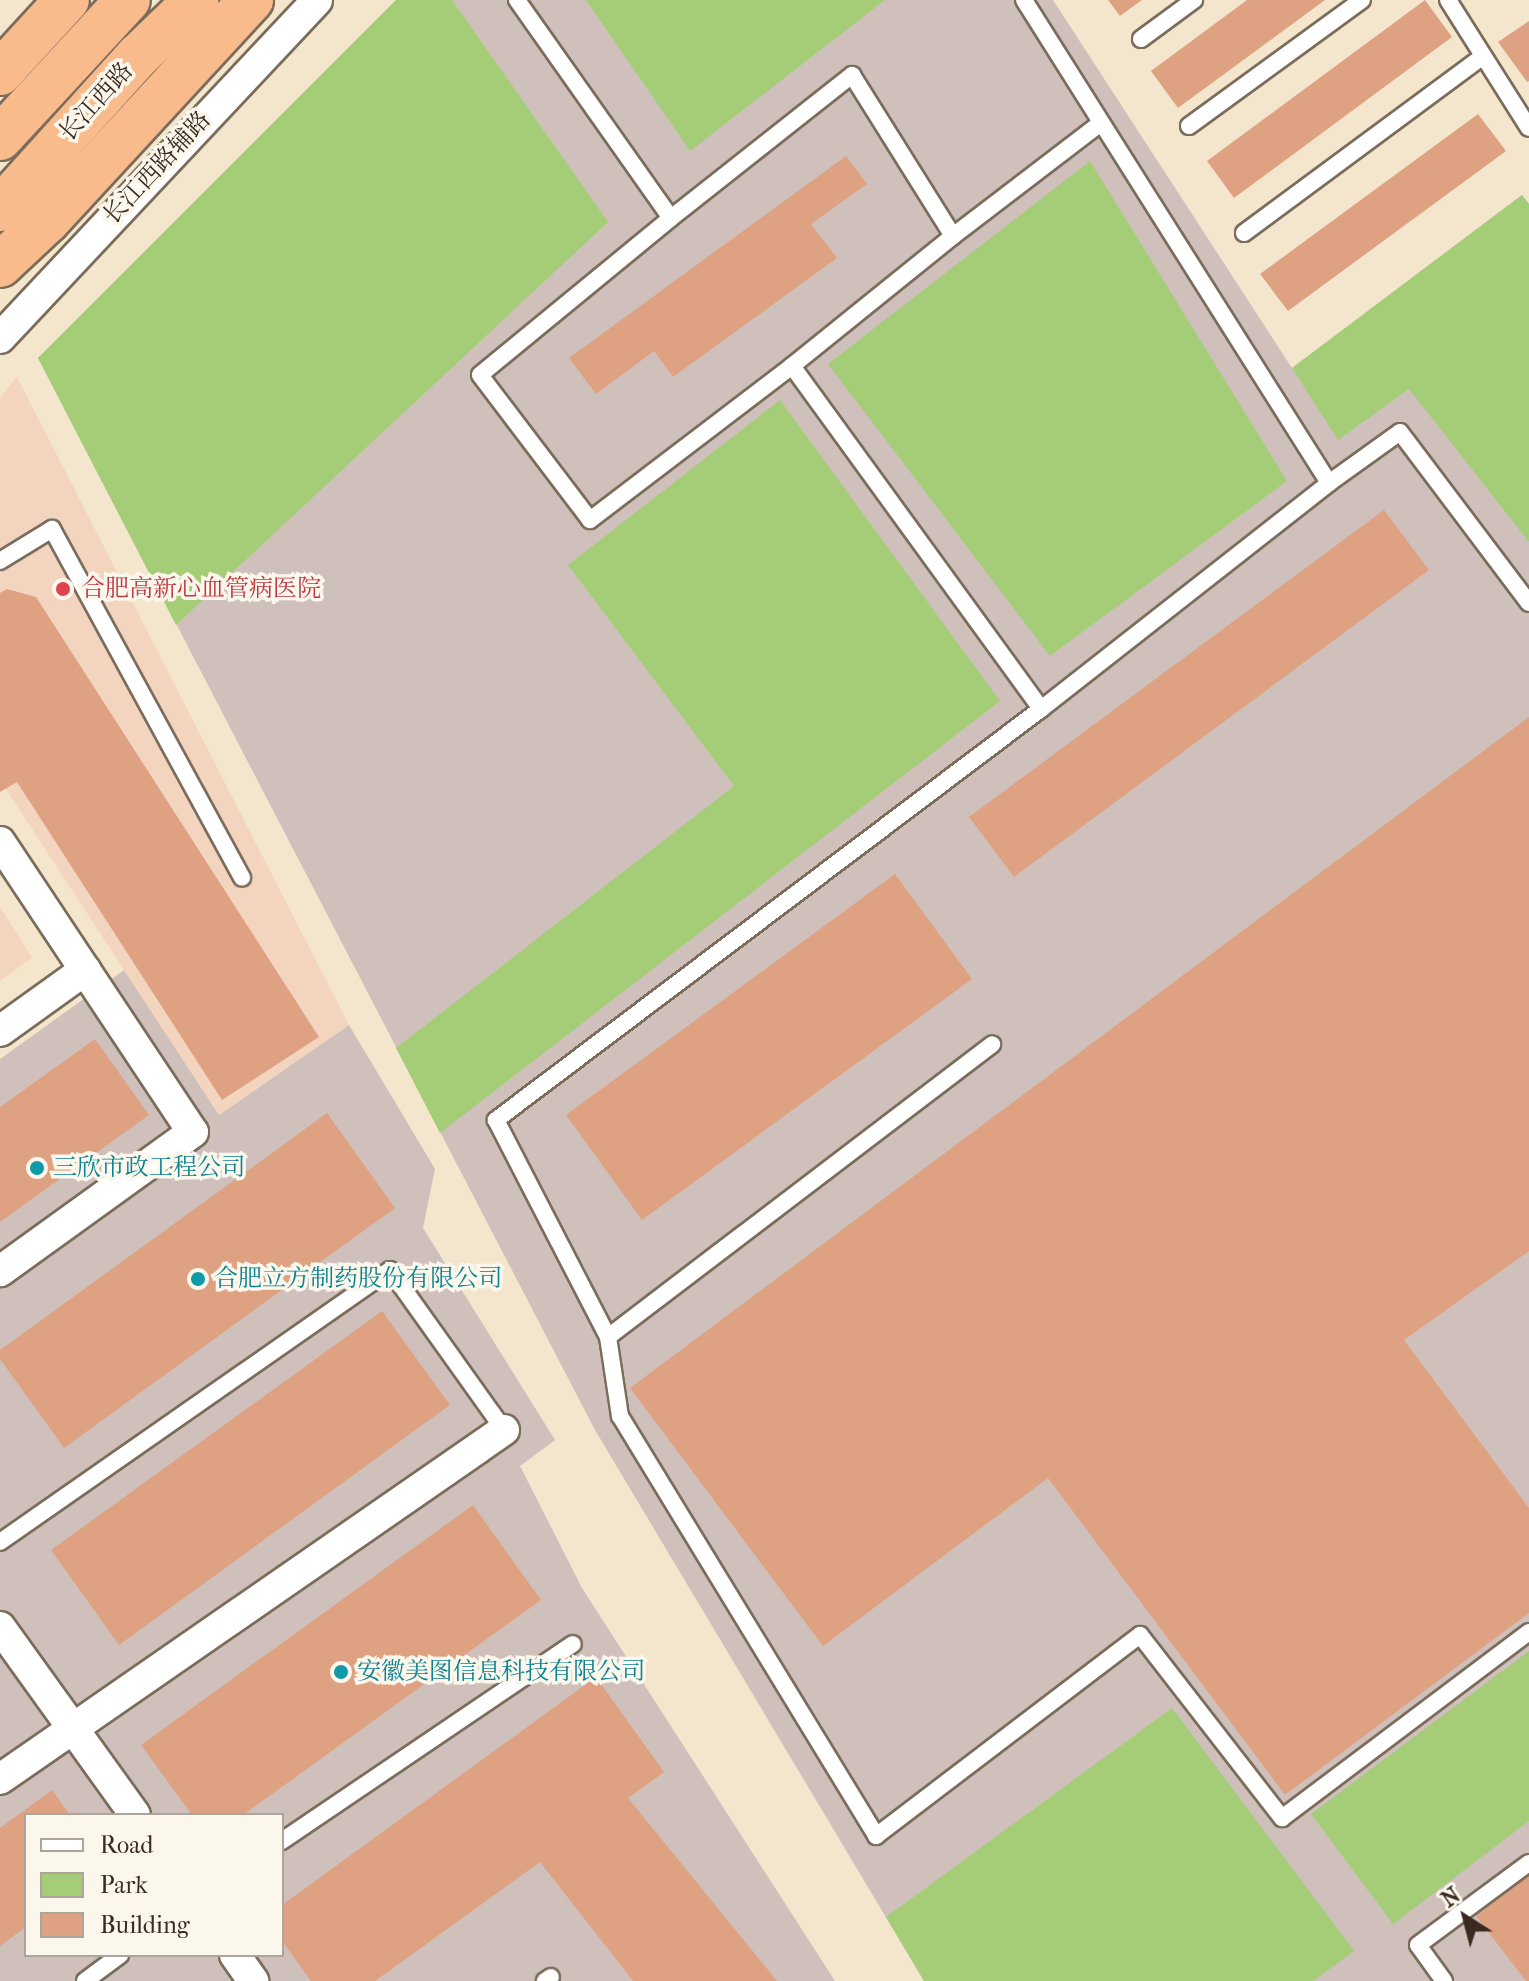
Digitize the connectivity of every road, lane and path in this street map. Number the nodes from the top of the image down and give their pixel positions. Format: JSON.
{"nodes":[{"id":1,"x":67,"y":0,"type":"edge"},
{"id":2,"x":128,"y":0,"type":"edge"},
{"id":3,"x":196,"y":0,"type":"edge"},
{"id":4,"x":251,"y":0,"type":"edge"},
{"id":5,"x":317,"y":0,"type":"edge"},
{"id":6,"x":517,"y":0,"type":"edge"},
{"id":7,"x":1024,"y":0,"type":"edge"},
{"id":8,"x":1194,"y":0,"type":"edge"},
{"id":9,"x":1362,"y":0,"type":"edge"},
{"id":10,"x":1448,"y":0,"type":"edge"},
{"id":11,"x":1141,"y":39,"type":"dead end"},
{"id":12,"x":1483,"y":56,"type":"junction"},
{"id":13,"x":0,"y":73,"type":"edge"},
{"id":14,"x":1101,"y":123,"type":"junction"},
{"id":15,"x":1189,"y":126,"type":"dead end"},
{"id":16,"x":1529,"y":128,"type":"edge"},
{"id":17,"x":0,"y":138,"type":"edge"},
{"id":18,"x":0,"y":209,"type":"edge"},
{"id":19,"x":671,"y":218,"type":"junction"},
{"id":20,"x":1244,"y":233,"type":"dead end"},
{"id":21,"x":953,"y":236,"type":"junction"},
{"id":22,"x":0,"y":265,"type":"edge"},
{"id":23,"x":0,"y":338,"type":"edge"},
{"id":24,"x":792,"y":366,"type":"junction"},
{"id":25,"x":1329,"y":483,"type":"junction"},
{"id":26,"x":0,"y":561,"type":"edge"},
{"id":27,"x":1529,"y":603,"type":"edge"},
{"id":28,"x":1041,"y":709,"type":"junction"},
{"id":29,"x":0,"y":842,"type":"edge"},
{"id":30,"x":242,"y":878,"type":"dead end"},
{"id":31,"x":85,"y":970,"type":"junction"},
{"id":32,"x":0,"y":1031,"type":"edge"},
{"id":33,"x":992,"y":1044,"type":"dead end"},
{"id":34,"x":0,"y":1271,"type":"edge"},
{"id":35,"x":608,"y":1337,"type":"junction"},
{"id":36,"x":504,"y":1430,"type":"joint"},
{"id":37,"x":0,"y":1542,"type":"edge"},
{"id":38,"x":0,"y":1627,"type":"edge"},
{"id":39,"x":1529,"y":1632,"type":"edge"},
{"id":40,"x":573,"y":1644,"type":"dead end"},
{"id":41,"x":73,"y":1728,"type":"junction"},
{"id":42,"x":0,"y":1779,"type":"edge"},
{"id":43,"x":134,"y":1813,"type":"edge"},
{"id":44,"x":284,"y":1840,"type":"edge"},
{"id":45,"x":1529,"y":1863,"type":"edge"},
{"id":46,"x":117,"y":1957,"type":"edge"},
{"id":47,"x":236,"y":1957,"type":"edge"},
{"id":48,"x":85,"y":1981,"type":"edge"},
{"id":49,"x":253,"y":1981,"type":"edge"},
{"id":50,"x":1444,"y":1981,"type":"edge"}],
"edges":[{"from":1,"to":13,"type":"highway"},
{"from":2,"to":17,"type":"highway"},
{"from":3,"to":18,"type":"highway","name":"长江西路"},
{"from":4,"to":22,"type":"highway"},
{"from":5,"to":23,"type":"street","name":"长江西路辅路"},
{"from":6,"to":19,"type":"lane"},
{"from":7,"to":14,"type":"lane"},
{"from":8,"to":11,"type":"lane"},
{"from":9,"to":15,"type":"lane"},
{"from":10,"to":12,"type":"lane"},
{"from":12,"to":16,"type":"lane"},
{"from":12,"to":20,"type":"lane"},
{"from":14,"to":21,"type":"lane"},
{"from":14,"to":25,"type":"lane"},
{"from":19,"to":21,"type":"lane"},
{"from":19,"to":24,"type":"lane"},
{"from":21,"to":24,"type":"lane"},
{"from":24,"to":28,"type":"lane"},
{"from":25,"to":27,"type":"lane"},
{"from":25,"to":28,"type":"lane"},
{"from":26,"to":30,"type":"lane"},
{"from":28,"to":35,"type":"lane"},
{"from":29,"to":31,"type":"street"},
{"from":31,"to":32,"type":"street"},
{"from":31,"to":34,"type":"street"},
{"from":33,"to":35,"type":"lane"},
{"from":35,"to":39,"type":"lane"},
{"from":36,"to":37,"type":"lane"},
{"from":36,"to":41,"type":"street"},
{"from":38,"to":41,"type":"street"},
{"from":40,"to":44,"type":"lane"},
{"from":41,"to":42,"type":"street"},
{"from":41,"to":43,"type":"street"},
{"from":45,"to":50,"type":"lane"},
{"from":46,"to":48,"type":"lane"},
{"from":47,"to":49,"type":"street"}]}
